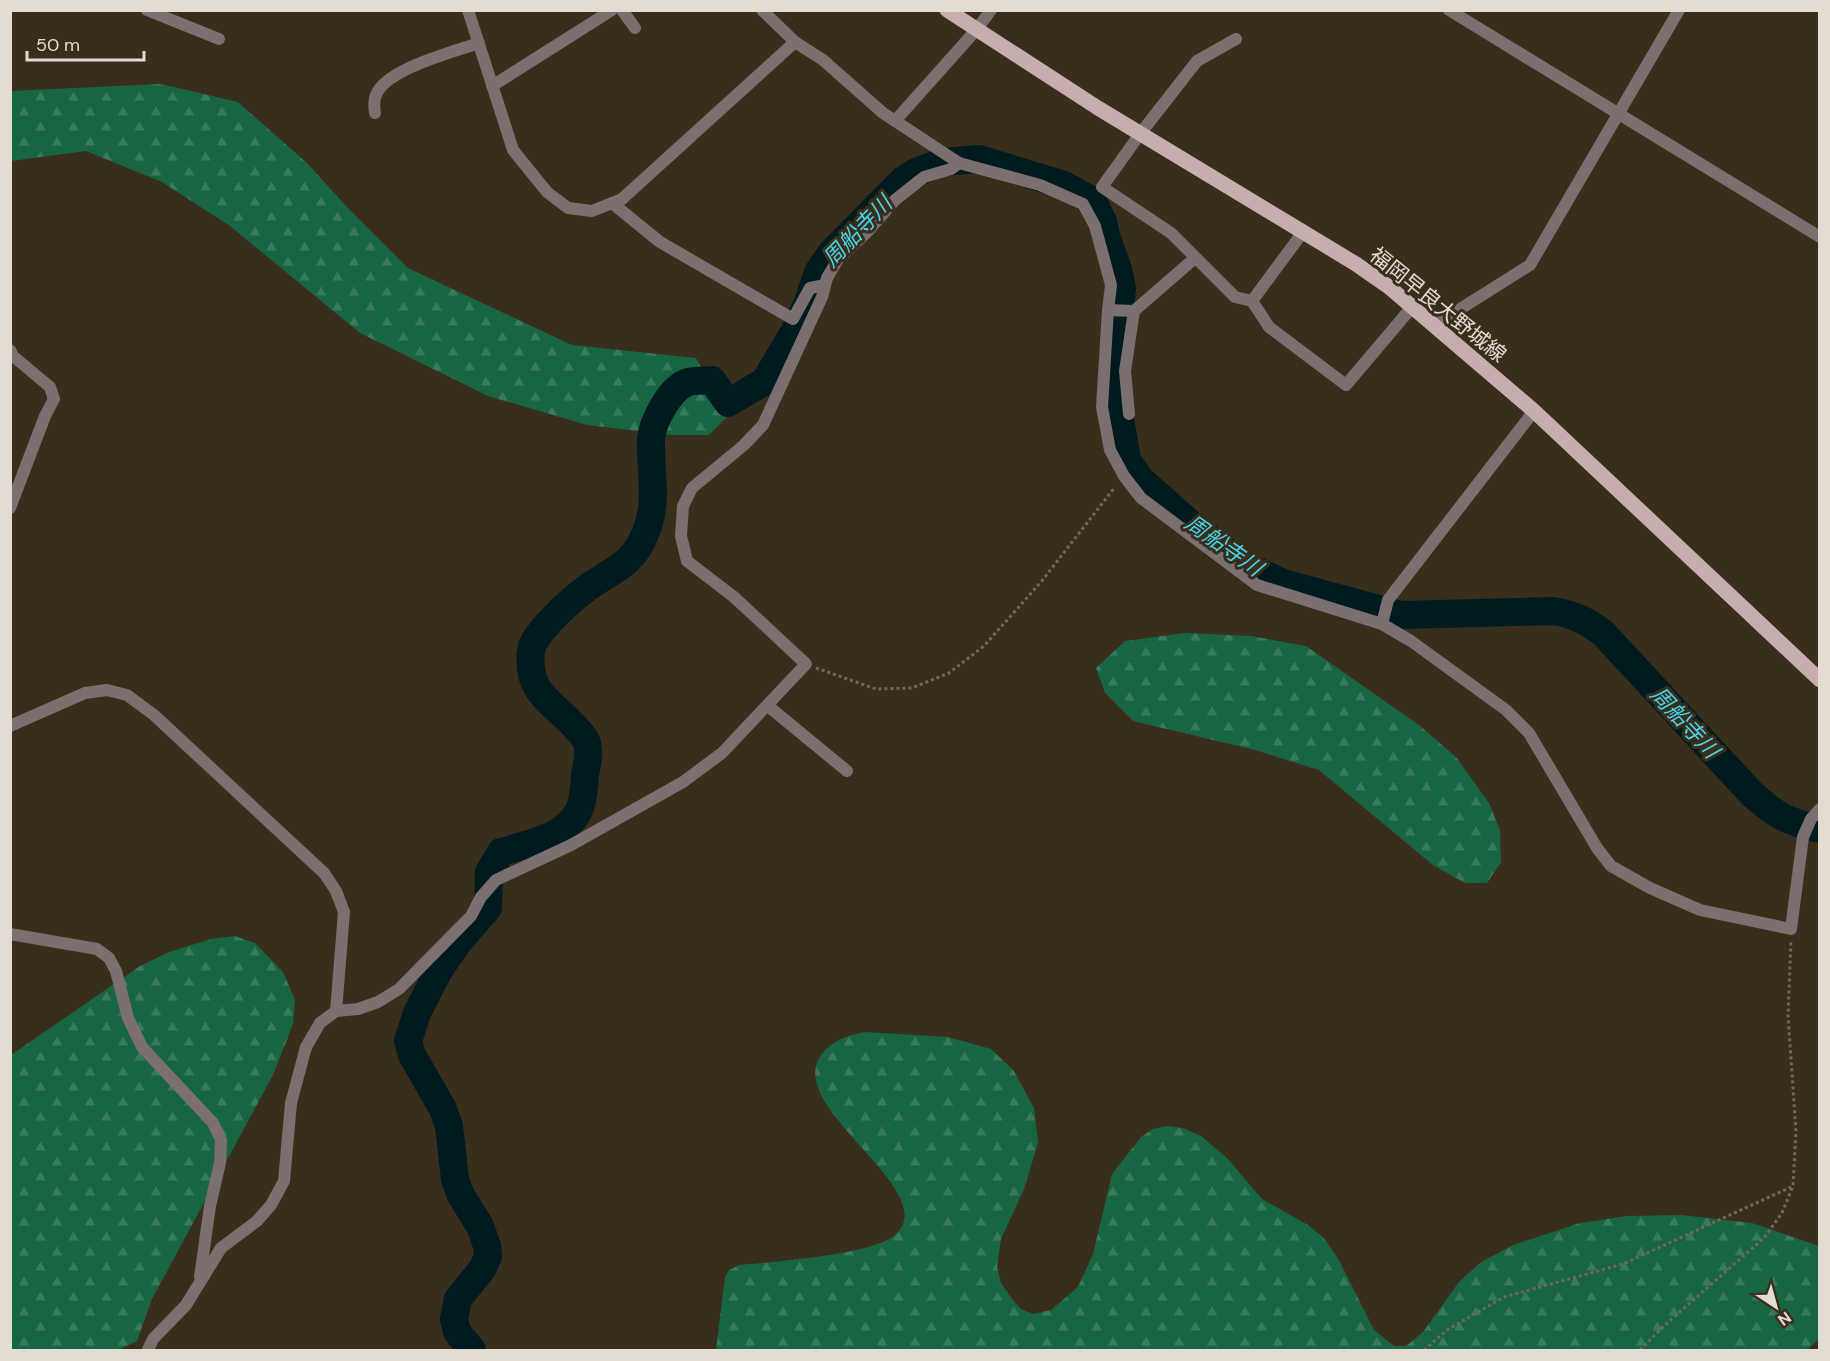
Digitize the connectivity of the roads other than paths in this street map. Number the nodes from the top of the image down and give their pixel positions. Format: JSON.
{"nodes":[{"id":1,"x":147,"y":10,"type":"edge"},
{"id":2,"x":468,"y":10,"type":"edge"},
{"id":3,"x":612,"y":10,"type":"edge"},
{"id":4,"x":622,"y":10,"type":"edge"},
{"id":5,"x":762,"y":10,"type":"edge"},
{"id":6,"x":947,"y":10,"type":"edge"},
{"id":7,"x":991,"y":10,"type":"edge"},
{"id":8,"x":1449,"y":10,"type":"edge"},
{"id":9,"x":1679,"y":10,"type":"edge"},
{"id":10,"x":634,"y":28,"type":"dead end"},
{"id":11,"x":977,"y":30,"type":"junction"},
{"id":12,"x":219,"y":39,"type":"dead end"},
{"id":13,"x":1236,"y":39,"type":"dead end"},
{"id":14,"x":795,"y":42,"type":"junction"},
{"id":15,"x":478,"y":43,"type":"junction"},
{"id":16,"x":492,"y":86,"type":"junction"},
{"id":17,"x":375,"y":113,"type":"dead end"},
{"id":18,"x":1620,"y":114,"type":"junction"},
{"id":19,"x":895,"y":121,"type":"junction"},
{"id":20,"x":1140,"y":134,"type":"junction"},
{"id":21,"x":959,"y":163,"type":"junction"},
{"id":22,"x":612,"y":203,"type":"junction"},
{"id":23,"x":1303,"y":232,"type":"junction"},
{"id":24,"x":1820,"y":237,"type":"edge"},
{"id":25,"x":1195,"y":258,"type":"junction"},
{"id":26,"x":825,"y":285,"type":"junction"},
{"id":27,"x":1252,"y":301,"type":"junction"},
{"id":28,"x":1412,"y":307,"type":"junction"},
{"id":29,"x":1110,"y":310,"type":"junction"},
{"id":30,"x":1132,"y":311,"type":"junction"},
{"id":31,"x":1433,"y":326,"type":"junction"},
{"id":32,"x":10,"y":351,"type":"edge"},
{"id":33,"x":1533,"y":411,"type":"junction"},
{"id":34,"x":1129,"y":414,"type":"dead end"},
{"id":35,"x":10,"y":508,"type":"edge"},
{"id":36,"x":1382,"y":624,"type":"junction"},
{"id":37,"x":1820,"y":680,"type":"edge"},
{"id":38,"x":768,"y":705,"type":"junction"},
{"id":39,"x":10,"y":726,"type":"edge"},
{"id":40,"x":847,"y":771,"type":"dead end"},
{"id":41,"x":1820,"y":809,"type":"edge"},
{"id":42,"x":10,"y":934,"type":"edge"},
{"id":43,"x":336,"y":1011,"type":"junction"},
{"id":44,"x":199,"y":1284,"type":"junction"},
{"id":45,"x":148,"y":1350,"type":"edge"}],
"edges":[{"from":1,"to":12,"type":"street"},
{"from":2,"to":15,"type":"street"},
{"from":3,"to":16,"type":"street"},
{"from":4,"to":10,"type":"street"},
{"from":5,"to":14,"type":"street"},
{"from":6,"to":11,"type":"main road","name":"福岡早良大野城線"},
{"from":7,"to":11,"type":"street"},
{"from":8,"to":18,"type":"street"},
{"from":9,"to":18,"type":"street"},
{"from":11,"to":19,"type":"street"},
{"from":11,"to":20,"type":"main road","name":"福岡早良大野城線"},
{"from":13,"to":20,"type":"street"},
{"from":14,"to":19,"type":"street"},
{"from":14,"to":22,"type":"street"},
{"from":15,"to":16,"type":"street"},
{"from":15,"to":17,"type":"street"},
{"from":16,"to":22,"type":"street"},
{"from":18,"to":24,"type":"street"},
{"from":18,"to":31,"type":"street"},
{"from":19,"to":21,"type":"street"},
{"from":20,"to":23,"type":"main road","name":"福岡早良大野城線"},
{"from":20,"to":25,"type":"street"},
{"from":21,"to":26,"type":"street"},
{"from":21,"to":29,"type":"street"},
{"from":22,"to":26,"type":"street"},
{"from":23,"to":27,"type":"street"},
{"from":23,"to":28,"type":"main road","name":"福岡早良大野城線"},
{"from":25,"to":27,"type":"street"},
{"from":25,"to":30,"type":"street"},
{"from":26,"to":38,"type":"street"},
{"from":27,"to":28,"type":"street"},
{"from":28,"to":31,"type":"main road","name":"福岡早良大野城線"},
{"from":29,"to":30,"type":"street"},
{"from":29,"to":36,"type":"street"},
{"from":30,"to":34,"type":"street"},
{"from":31,"to":33,"type":"main road","name":"福岡早良大野城線"},
{"from":32,"to":35,"type":"street"},
{"from":33,"to":36,"type":"street"},
{"from":33,"to":37,"type":"main road","name":"福岡早良大野城線"},
{"from":36,"to":41,"type":"street"},
{"from":38,"to":40,"type":"street"},
{"from":38,"to":43,"type":"street"},
{"from":39,"to":43,"type":"street"},
{"from":42,"to":44,"type":"street"},
{"from":43,"to":44,"type":"street"},
{"from":44,"to":45,"type":"street"}]}
